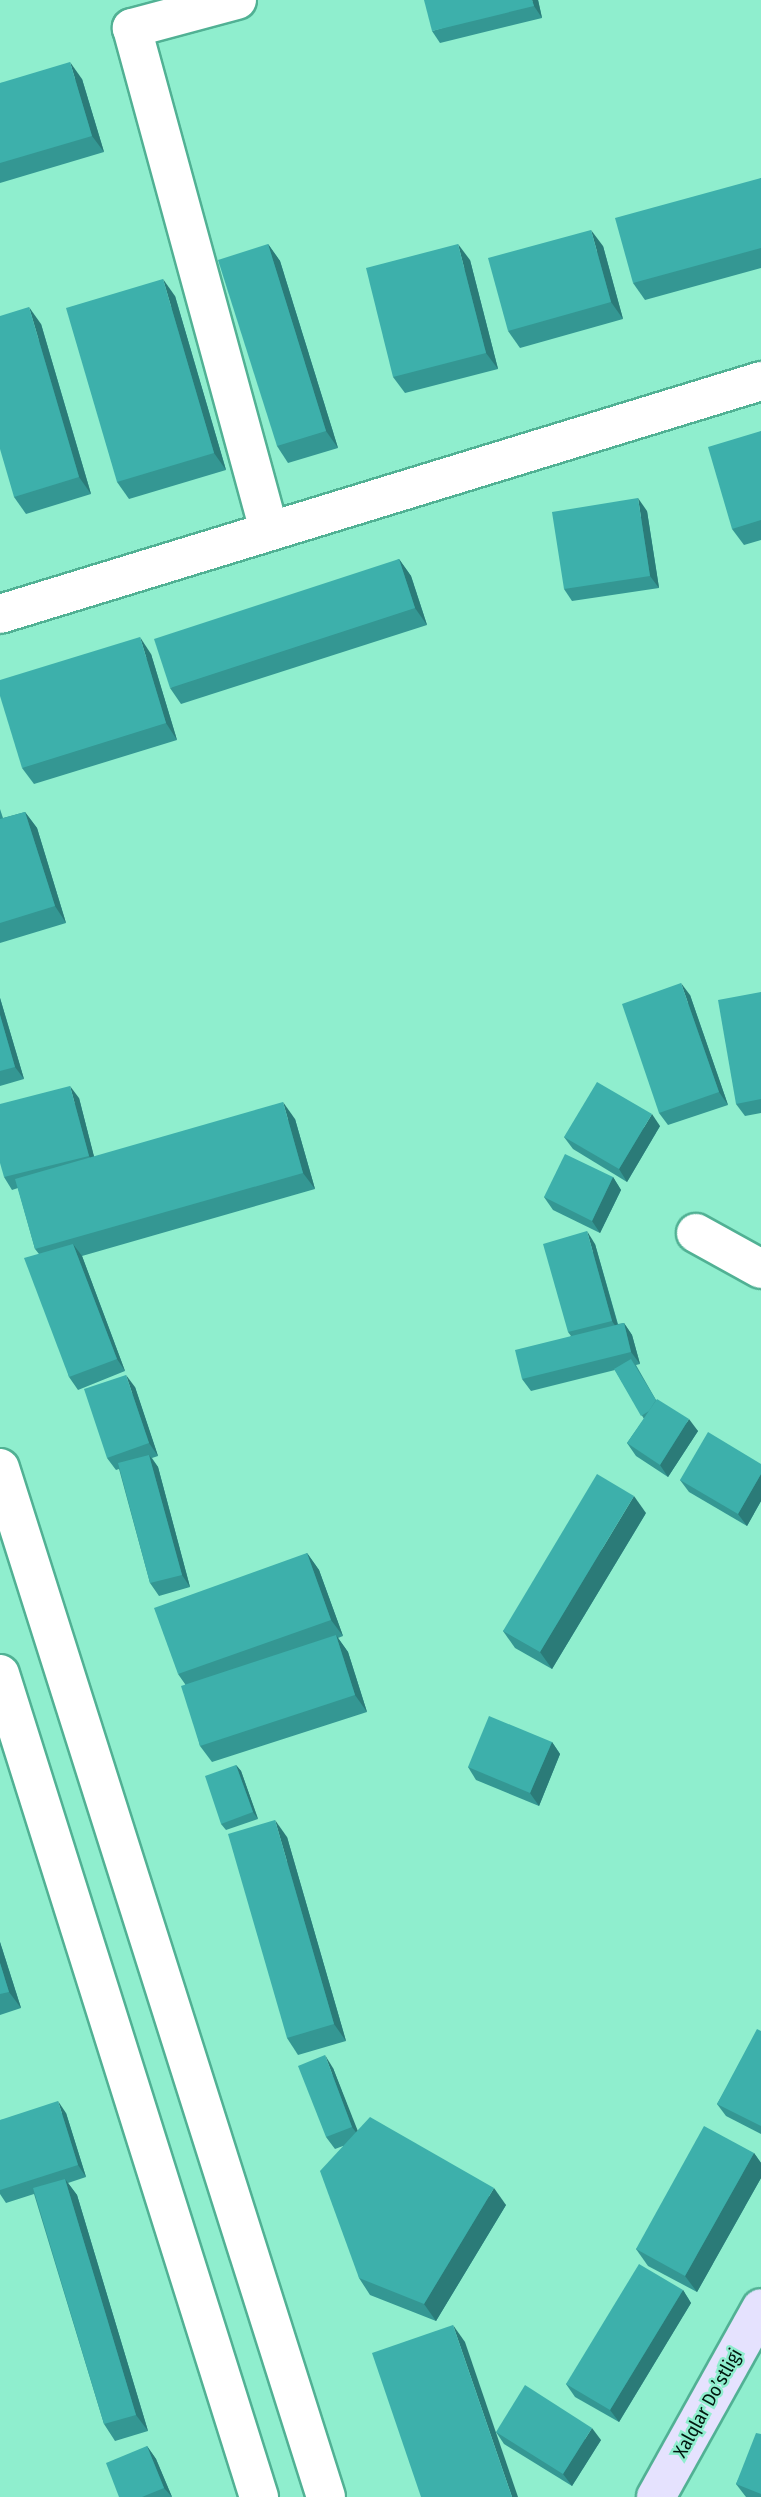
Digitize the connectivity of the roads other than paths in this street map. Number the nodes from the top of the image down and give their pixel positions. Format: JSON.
{"nodes":[{"id":1,"x":237,"y":0,"type":"edge"},
{"id":2,"x":761,"y":381,"type":"edge"},
{"id":3,"x":269,"y":530,"type":"junction"},
{"id":4,"x":0,"y":614,"type":"edge"},
{"id":5,"x":696,"y":1233,"type":"dead end"},
{"id":6,"x":761,"y":1269,"type":"edge"},
{"id":7,"x":0,"y":1468,"type":"edge"},
{"id":8,"x":0,"y":1674,"type":"edge"},
{"id":9,"x":761,"y":2308,"type":"edge"},
{"id":10,"x":258,"y":2497,"type":"edge"},
{"id":11,"x":326,"y":2497,"type":"edge"},
{"id":12,"x":656,"y":2497,"type":"edge"}],
"edges":[{"from":1,"to":3,"type":"street"},
{"from":2,"to":3,"type":"street"},
{"from":3,"to":4,"type":"street"},
{"from":5,"to":6,"type":"street"},
{"from":7,"to":11,"type":"street"},
{"from":8,"to":10,"type":"street"},
{"from":9,"to":12,"type":"main road","name":"Xalqlar Do’stligi"}]}
